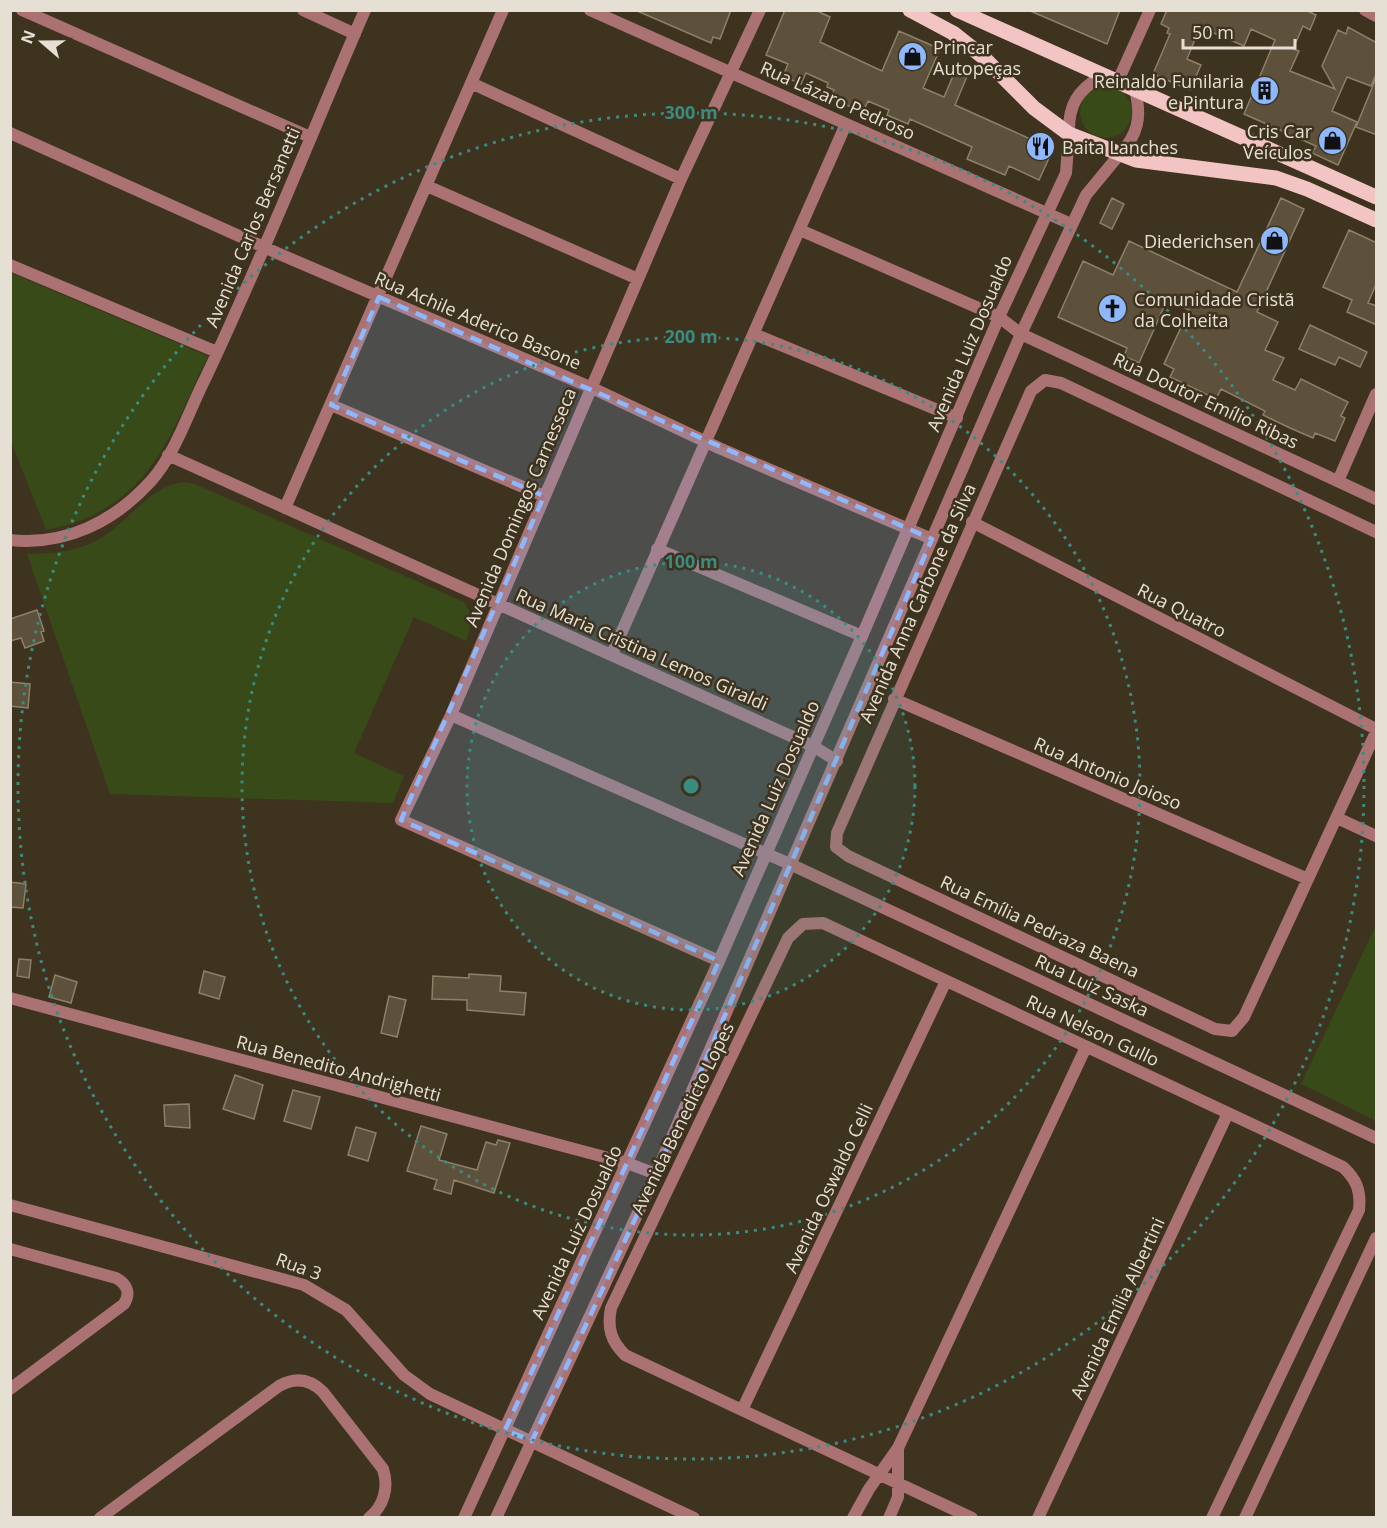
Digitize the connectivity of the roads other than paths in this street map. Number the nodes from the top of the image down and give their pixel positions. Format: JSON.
{"nodes":[{"id":1,"x":22,"y":10,"type":"edge"},
{"id":2,"x":303,"y":10,"type":"edge"},
{"id":3,"x":365,"y":10,"type":"edge"},
{"id":4,"x":503,"y":10,"type":"edge"},
{"id":5,"x":590,"y":10,"type":"edge"},
{"id":6,"x":760,"y":10,"type":"edge"},
{"id":7,"x":910,"y":10,"type":"edge"},
{"id":8,"x":957,"y":10,"type":"edge"},
{"id":9,"x":1150,"y":10,"type":"edge"},
{"id":10,"x":1365,"y":10,"type":"edge"},
{"id":11,"x":1377,"y":16,"type":"edge"},
{"id":12,"x":355,"y":34,"type":"junction"},
{"id":13,"x":731,"y":72,"type":"junction"},
{"id":14,"x":1102,"y":76,"type":"junction"},
{"id":15,"x":471,"y":83,"type":"junction"},
{"id":16,"x":1117,"y":83,"type":"junction"},
{"id":17,"x":1135,"y":90,"type":"junction"},
{"id":18,"x":846,"y":124,"type":"junction"},
{"id":19,"x":10,"y":133,"type":"edge"},
{"id":20,"x":1069,"y":134,"type":"junction"},
{"id":21,"x":310,"y":137,"type":"junction"},
{"id":22,"x":1119,"y":155,"type":"junction"},
{"id":23,"x":681,"y":179,"type":"junction"},
{"id":24,"x":427,"y":186,"type":"junction"},
{"id":25,"x":1377,"y":197,"type":"edge"},
{"id":26,"x":1047,"y":212,"type":"junction"},
{"id":27,"x":1377,"y":220,"type":"edge"},
{"id":28,"x":1071,"y":224,"type":"junction"},
{"id":29,"x":800,"y":230,"type":"junction"},
{"id":30,"x":263,"y":247,"type":"junction"},
{"id":31,"x":10,"y":265,"type":"edge"},
{"id":32,"x":638,"y":279,"type":"junction"},
{"id":33,"x":379,"y":297,"type":"junction"},
{"id":34,"x":999,"y":317,"type":"junction"},
{"id":35,"x":754,"y":334,"type":"junction"},
{"id":36,"x":1021,"y":334,"type":"junction"},
{"id":37,"x":217,"y":352,"type":"junction"},
{"id":38,"x":590,"y":387,"type":"junction"},
{"id":39,"x":1377,"y":394,"type":"edge"},
{"id":40,"x":331,"y":405,"type":"junction"},
{"id":41,"x":957,"y":418,"type":"junction"},
{"id":42,"x":705,"y":441,"type":"junction"},
{"id":43,"x":168,"y":455,"type":"junction"},
{"id":44,"x":1338,"y":481,"type":"junction"},
{"id":45,"x":544,"y":496,"type":"junction"},
{"id":46,"x":1377,"y":499,"type":"edge"},
{"id":47,"x":285,"y":508,"type":"junction"},
{"id":48,"x":972,"y":522,"type":"junction"},
{"id":49,"x":907,"y":529,"type":"junction"},
{"id":50,"x":1377,"y":532,"type":"edge"},
{"id":51,"x":10,"y":540,"type":"edge"},
{"id":52,"x":932,"y":540,"type":"junction"},
{"id":53,"x":657,"y":549,"type":"junction"},
{"id":54,"x":498,"y":605,"type":"junction"},
{"id":55,"x":862,"y":636,"type":"junction"},
{"id":56,"x":612,"y":654,"type":"junction"},
{"id":57,"x":894,"y":699,"type":"junction"},
{"id":58,"x":451,"y":714,"type":"junction"},
{"id":59,"x":1377,"y":730,"type":"edge"},
{"id":60,"x":813,"y":746,"type":"junction"},
{"id":61,"x":837,"y":761,"type":"junction"},
{"id":62,"x":1337,"y":818,"type":"junction"},
{"id":63,"x":1377,"y":836,"type":"edge"},
{"id":64,"x":836,"y":847,"type":"joint"},
{"id":65,"x":765,"y":853,"type":"junction"},
{"id":66,"x":792,"y":865,"type":"junction"},
{"id":67,"x":1308,"y":879,"type":"junction"},
{"id":68,"x":803,"y":924,"type":"joint"},
{"id":69,"x":719,"y":961,"type":"junction"},
{"id":70,"x":946,"y":981,"type":"junction"},
{"id":71,"x":10,"y":998,"type":"edge"},
{"id":72,"x":1086,"y":1047,"type":"junction"},
{"id":73,"x":1228,"y":1113,"type":"junction"},
{"id":74,"x":1377,"y":1138,"type":"edge"},
{"id":75,"x":627,"y":1163,"type":"junction"},
{"id":76,"x":656,"y":1174,"type":"junction"},
{"id":77,"x":10,"y":1205,"type":"edge"},
{"id":78,"x":1377,"y":1238,"type":"edge"},
{"id":79,"x":10,"y":1249,"type":"edge"},
{"id":80,"x":10,"y":1389,"type":"edge"},
{"id":81,"x":742,"y":1410,"type":"junction"},
{"id":82,"x":505,"y":1430,"type":"junction"},
{"id":83,"x":532,"y":1441,"type":"junction"},
{"id":84,"x":898,"y":1448,"type":"junction"},
{"id":85,"x":881,"y":1474,"type":"junction"},
{"id":86,"x":897,"y":1482,"type":"junction"},
{"id":87,"x":100,"y":1518,"type":"edge"},
{"id":88,"x":369,"y":1518,"type":"edge"},
{"id":89,"x":464,"y":1518,"type":"edge"},
{"id":90,"x":496,"y":1518,"type":"edge"},
{"id":91,"x":694,"y":1518,"type":"edge"},
{"id":92,"x":853,"y":1518,"type":"edge"},
{"id":93,"x":889,"y":1518,"type":"edge"},
{"id":94,"x":972,"y":1518,"type":"edge"},
{"id":95,"x":1038,"y":1518,"type":"edge"},
{"id":96,"x":1212,"y":1518,"type":"edge"},
{"id":97,"x":1245,"y":1518,"type":"edge"}],
"edges":[{"from":1,"to":21,"type":"street"},
{"from":2,"to":12,"type":"street"},
{"from":3,"to":12,"type":"street","name":"Avenida Carlos Bersanetti"},
{"from":4,"to":15,"type":"street"},
{"from":5,"to":13,"type":"street","name":"Rua Lázaro Pedroso"},
{"from":6,"to":13,"type":"street","name":"Avenida Domingos Carnesseca"},
{"from":7,"to":20,"type":"main road"},
{"from":8,"to":14,"type":"main road"},
{"from":9,"to":16,"type":"street"},
{"from":10,"to":11,"type":"street"},
{"from":12,"to":21,"type":"street","name":"Avenida Carlos Bersanetti"},
{"from":13,"to":18,"type":"street","name":"Rua Lázaro Pedroso"},
{"from":13,"to":23,"type":"street","name":"Avenida Domingos Carnesseca"},
{"from":14,"to":16,"type":"main road"},
{"from":14,"to":20,"type":"street","name":"Avenida Luiz Dosualdo"},
{"from":15,"to":23,"type":"street"},
{"from":15,"to":24,"type":"street"},
{"from":16,"to":17,"type":"main road"},
{"from":17,"to":22,"type":"street"},
{"from":17,"to":25,"type":"main road"},
{"from":18,"to":26,"type":"street","name":"Rua Lázaro Pedroso"},
{"from":18,"to":29,"type":"street"},
{"from":19,"to":30,"type":"street","name":"Rua Achile Aderico Basone"},
{"from":20,"to":22,"type":"main road"},
{"from":20,"to":26,"type":"street","name":"Avenida Luiz Dosualdo"},
{"from":21,"to":30,"type":"street","name":"Avenida Carlos Bersanetti"},
{"from":22,"to":27,"type":"main road"},
{"from":22,"to":28,"type":"street"},
{"from":23,"to":32,"type":"street","name":"Avenida Domingos Carnesseca"},
{"from":24,"to":32,"type":"street"},
{"from":24,"to":33,"type":"street"},
{"from":26,"to":28,"type":"street","name":"Rua Lázaro Pedroso"},
{"from":26,"to":34,"type":"street","name":"Avenida Luiz Dosualdo"},
{"from":28,"to":36,"type":"street"},
{"from":29,"to":34,"type":"street","name":"Rua Doutor Emílio Ribas"},
{"from":29,"to":35,"type":"street"},
{"from":30,"to":33,"type":"street","name":"Rua Achile Aderico Basone"},
{"from":30,"to":37,"type":"street","name":"Avenida Carlos Bersanetti"},
{"from":31,"to":37,"type":"street"},
{"from":32,"to":38,"type":"street","name":"Avenida Domingos Carnesseca"},
{"from":33,"to":38,"type":"street","name":"Rua Achile Aderico Basone"},
{"from":33,"to":40,"type":"street"},
{"from":34,"to":36,"type":"street","name":"Rua Doutor Emílio Ribas"},
{"from":34,"to":41,"type":"street","name":"Avenida Luiz Dosualdo"},
{"from":35,"to":41,"type":"street"},
{"from":35,"to":42,"type":"street"},
{"from":36,"to":44,"type":"street","name":"Rua Doutor Emílio Ribas"},
{"from":36,"to":52,"type":"street"},
{"from":37,"to":43,"type":"street","name":"Avenida Carlos Bersanetti"},
{"from":38,"to":42,"type":"street","name":"Rua Achile Aderico Basone"},
{"from":38,"to":45,"type":"street","name":"Avenida Domingos Carnesseca"},
{"from":39,"to":44,"type":"street"},
{"from":40,"to":45,"type":"street"},
{"from":40,"to":47,"type":"street"},
{"from":41,"to":49,"type":"street","name":"Avenida Luiz Dosualdo"},
{"from":42,"to":49,"type":"street","name":"Rua Achile Aderico Basone"},
{"from":42,"to":53,"type":"street"},
{"from":43,"to":47,"type":"street","name":"Rua Maria Cristina Lemos Giraldi"},
{"from":43,"to":51,"type":"street","name":"Avenida Carlos Bersanetti"},
{"from":44,"to":46,"type":"street","name":"Rua Doutor Emílio Ribas"},
{"from":45,"to":54,"type":"street","name":"Avenida Domingos Carnesseca"},
{"from":47,"to":54,"type":"street","name":"Rua Maria Cristina Lemos Giraldi"},
{"from":48,"to":50,"type":"street","name":"Avenida Anna Carbone da Silva"},
{"from":48,"to":57,"type":"street","name":"Avenida Anna Carbone da Silva"},
{"from":48,"to":59,"type":"street","name":"Rua Quatro"},
{"from":49,"to":52,"type":"street","name":"Rua Achile Aderico Basone"},
{"from":49,"to":55,"type":"street","name":"Avenida Luiz Dosualdo"},
{"from":52,"to":61,"type":"street"},
{"from":53,"to":55,"type":"street"},
{"from":53,"to":56,"type":"street"},
{"from":54,"to":56,"type":"street","name":"Rua Maria Cristina Lemos Giraldi"},
{"from":54,"to":58,"type":"street","name":"Avenida Domingos Carnesseca"},
{"from":55,"to":60,"type":"street","name":"Avenida Luiz Dosualdo"},
{"from":56,"to":60,"type":"street","name":"Rua Maria Cristina Lemos Giraldi"},
{"from":57,"to":64,"type":"street","name":"Avenida Anna Carbone da Silva"},
{"from":57,"to":67,"type":"street","name":"Rua Antonio Joioso"},
{"from":58,"to":65,"type":"street","name":"Rua Luiz Saska"},
{"from":58,"to":69,"type":"street","name":"Avenida Domingos Carnesseca"},
{"from":59,"to":62,"type":"street"},
{"from":60,"to":61,"type":"street","name":"Rua Maria Cristina Lemos Giraldi"},
{"from":60,"to":65,"type":"street","name":"Avenida Luiz Dosualdo"},
{"from":61,"to":66,"type":"street"},
{"from":62,"to":63,"type":"street"},
{"from":62,"to":67,"type":"street"},
{"from":64,"to":67,"type":"street","name":"Rua Emília Pedraza Baena"},
{"from":65,"to":66,"type":"street","name":"Rua Luiz Saska"},
{"from":65,"to":69,"type":"street","name":"Avenida Luiz Dosualdo"},
{"from":66,"to":74,"type":"street","name":"Rua Luiz Saska"},
{"from":66,"to":76,"type":"street"},
{"from":68,"to":70,"type":"street","name":"Rua Nelson Gullo"},
{"from":68,"to":81,"type":"street","name":"Avenida Benedicto Lopes"},
{"from":69,"to":75,"type":"street","name":"Avenida Luiz Dosualdo"},
{"from":70,"to":72,"type":"street","name":"Rua Nelson Gullo"},
{"from":70,"to":81,"type":"street","name":"Avenida Oswaldo Celli"},
{"from":71,"to":75,"type":"street","name":"Rua Benedito Andrighetti"},
{"from":72,"to":73,"type":"street","name":"Rua Nelson Gullo"},
{"from":72,"to":84,"type":"street"},
{"from":73,"to":95,"type":"street","name":"Avenida Emília Albertini"},
{"from":73,"to":96,"type":"street","name":"Rua Nelson Gullo"},
{"from":75,"to":76,"type":"street","name":"Rua Benedito Andrighetti"},
{"from":75,"to":82,"type":"street","name":"Avenida Luiz Dosualdo"},
{"from":76,"to":83,"type":"street"},
{"from":77,"to":82,"type":"street","name":"Rua 3"},
{"from":78,"to":97,"type":"street"},
{"from":79,"to":80,"type":"street"},
{"from":81,"to":85,"type":"street"},
{"from":82,"to":83,"type":"street","name":"Rua 3"},
{"from":82,"to":89,"type":"street","name":"Avenida Luiz Dosualdo"},
{"from":83,"to":90,"type":"street"},
{"from":83,"to":91,"type":"street","name":"Rua 3"},
{"from":84,"to":85,"type":"street"},
{"from":84,"to":86,"type":"street"},
{"from":85,"to":86,"type":"street"},
{"from":85,"to":92,"type":"street"},
{"from":86,"to":93,"type":"street"},
{"from":86,"to":94,"type":"street"},
{"from":87,"to":88,"type":"street"}]}
